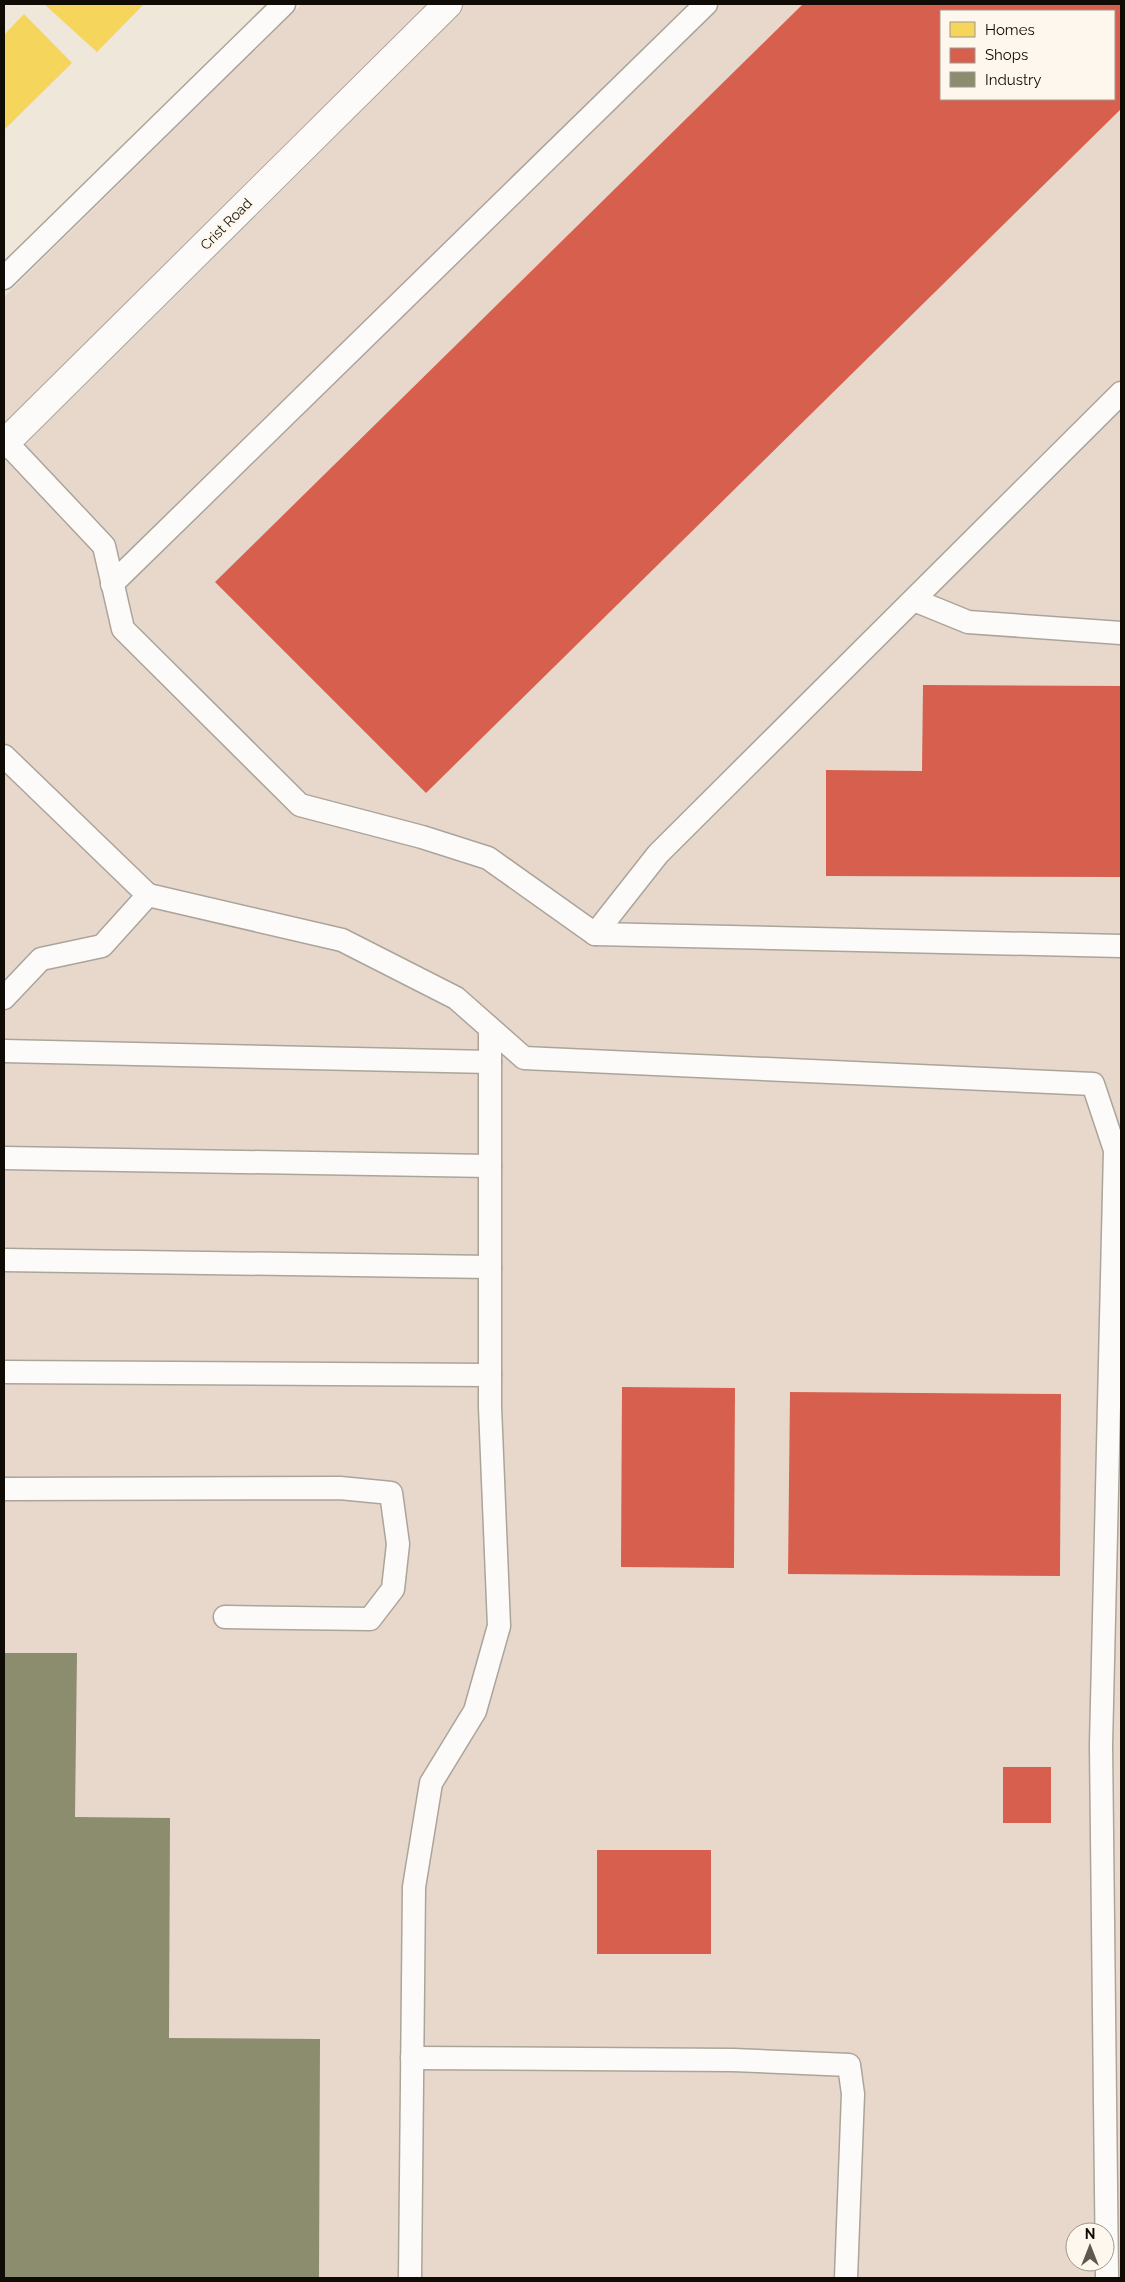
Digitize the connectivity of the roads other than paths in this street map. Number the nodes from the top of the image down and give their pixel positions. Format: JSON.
{"nodes":[{"id":1,"x":284,"y":4,"type":"edge"},
{"id":2,"x":448,"y":4,"type":"edge"},
{"id":3,"x":706,"y":4,"type":"edge"},
{"id":4,"x":4,"y":278,"type":"edge"},
{"id":5,"x":1121,"y":393,"type":"edge"},
{"id":6,"x":5,"y":443,"type":"edge"},
{"id":7,"x":112,"y":584,"type":"junction"},
{"id":8,"x":914,"y":600,"type":"junction"},
{"id":9,"x":1121,"y":633,"type":"edge"},
{"id":10,"x":4,"y":756,"type":"edge"},
{"id":11,"x":148,"y":895,"type":"junction"},
{"id":12,"x":595,"y":934,"type":"junction"},
{"id":13,"x":1121,"y":946,"type":"edge"},
{"id":14,"x":4,"y":998,"type":"edge"},
{"id":15,"x":490,"y":1029,"type":"junction"},
{"id":16,"x":4,"y":1052,"type":"edge"},
{"id":17,"x":490,"y":1062,"type":"junction"},
{"id":18,"x":4,"y":1158,"type":"edge"},
{"id":19,"x":490,"y":1166,"type":"junction"},
{"id":20,"x":4,"y":1260,"type":"edge"},
{"id":21,"x":490,"y":1266,"type":"junction"},
{"id":22,"x":4,"y":1372,"type":"edge"},
{"id":23,"x":490,"y":1375,"type":"junction"},
{"id":24,"x":4,"y":1490,"type":"edge"},
{"id":25,"x":225,"y":1617,"type":"dead end"},
{"id":26,"x":412,"y":2058,"type":"junction"},
{"id":27,"x":410,"y":2278,"type":"edge"},
{"id":28,"x":846,"y":2278,"type":"edge"},
{"id":29,"x":1107,"y":2278,"type":"edge"}],
"edges":[{"from":1,"to":4,"type":"lane"},
{"from":2,"to":6,"type":"street","name":"Crist Road"},
{"from":3,"to":7,"type":"lane"},
{"from":5,"to":8,"type":"lane"},
{"from":6,"to":7,"type":"lane"},
{"from":7,"to":12,"type":"lane"},
{"from":8,"to":9,"type":"lane"},
{"from":8,"to":12,"type":"lane"},
{"from":10,"to":11,"type":"lane"},
{"from":11,"to":14,"type":"lane"},
{"from":11,"to":15,"type":"lane"},
{"from":12,"to":13,"type":"lane"},
{"from":15,"to":17,"type":"lane"},
{"from":15,"to":29,"type":"lane"},
{"from":16,"to":17,"type":"lane"},
{"from":17,"to":19,"type":"lane"},
{"from":18,"to":19,"type":"lane"},
{"from":19,"to":21,"type":"lane"},
{"from":20,"to":21,"type":"lane"},
{"from":21,"to":23,"type":"lane"},
{"from":22,"to":23,"type":"lane"},
{"from":23,"to":26,"type":"lane"},
{"from":24,"to":25,"type":"lane"},
{"from":26,"to":27,"type":"lane"},
{"from":26,"to":28,"type":"lane"}]}
